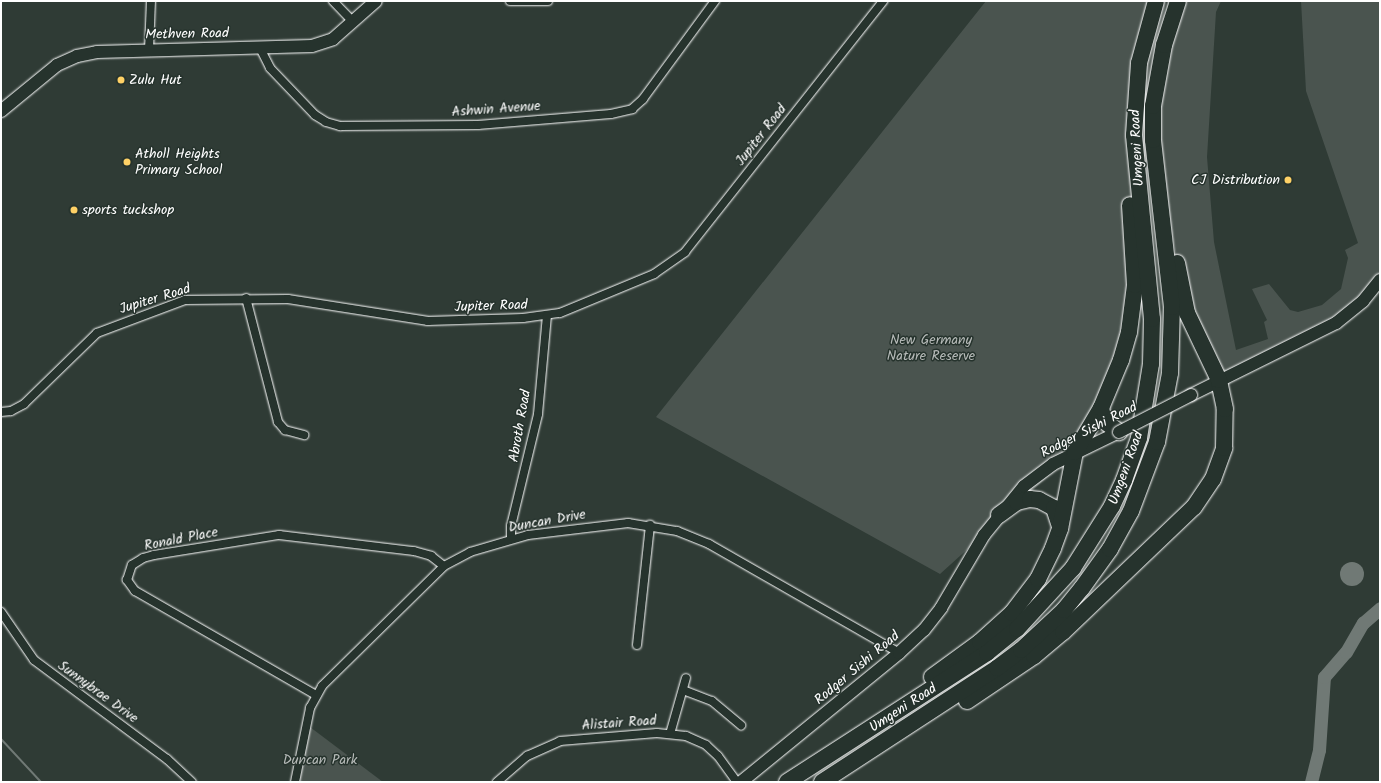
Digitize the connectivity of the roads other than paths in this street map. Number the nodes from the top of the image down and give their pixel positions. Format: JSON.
{"nodes":[{"id":1,"x":151,"y":1,"type":"edge"},
{"id":2,"x":333,"y":1,"type":"edge"},
{"id":3,"x":376,"y":1,"type":"edge"},
{"id":4,"x":510,"y":1,"type":"edge"},
{"id":5,"x":548,"y":1,"type":"edge"},
{"id":6,"x":714,"y":1,"type":"edge"},
{"id":7,"x":883,"y":1,"type":"edge"},
{"id":8,"x":1152,"y":1,"type":"edge"},
{"id":9,"x":1156,"y":1,"type":"edge"},
{"id":10,"x":1178,"y":1,"type":"edge"},
{"id":11,"x":353,"y":22,"type":"junction"},
{"id":12,"x":260,"y":48,"type":"junction"},
{"id":13,"x":149,"y":50,"type":"junction"},
{"id":14,"x":1153,"y":106,"type":"junction"},
{"id":15,"x":1,"y":111,"type":"edge"},
{"id":16,"x":1380,"y":280,"type":"edge"},
{"id":17,"x":246,"y":298,"type":"junction"},
{"id":18,"x":547,"y":316,"type":"junction"},
{"id":19,"x":1219,"y":380,"type":"junction"},
{"id":20,"x":1101,"y":408,"type":"junction"},
{"id":21,"x":1,"y":412,"type":"edge"},
{"id":22,"x":1119,"y":432,"type":"junction"},
{"id":23,"x":304,"y":435,"type":"dead end"},
{"id":24,"x":1075,"y":452,"type":"junction"},
{"id":25,"x":998,"y":515,"type":"junction"},
{"id":26,"x":650,"y":525,"type":"junction"},
{"id":27,"x":1060,"y":529,"type":"junction"},
{"id":28,"x":511,"y":539,"type":"junction"},
{"id":29,"x":444,"y":566,"type":"junction"},
{"id":30,"x":1,"y":612,"type":"edge"},
{"id":31,"x":637,"y":645,"type":"dead end"},
{"id":32,"x":899,"y":653,"type":"junction"},
{"id":33,"x":686,"y":678,"type":"dead end"},
{"id":34,"x":683,"y":690,"type":"junction"},
{"id":35,"x":316,"y":695,"type":"junction"},
{"id":36,"x":740,"y":725,"type":"dead end"},
{"id":37,"x":670,"y":734,"type":"junction"},
{"id":38,"x":860,"y":759,"type":"junction"},
{"id":39,"x":790,"y":780,"type":"edge"},
{"id":40,"x":192,"y":782,"type":"edge"},
{"id":41,"x":295,"y":782,"type":"edge"},
{"id":42,"x":497,"y":782,"type":"edge"},
{"id":43,"x":736,"y":782,"type":"edge"},
{"id":44,"x":741,"y":782,"type":"edge"},
{"id":45,"x":822,"y":782,"type":"edge"}],
"edges":[{"from":1,"to":13,"type":"street"},
{"from":2,"to":11,"type":"street"},
{"from":3,"to":11,"type":"street","name":"Methven Road"},
{"from":4,"to":5,"type":"street"},
{"from":6,"to":12,"type":"street","name":"Ashwin Avenue"},
{"from":7,"to":18,"type":"street","name":"Jupiter Road"},
{"from":8,"to":20,"type":"highway"},
{"from":9,"to":39,"type":"highway","name":"Umgeni Road"},
{"from":10,"to":14,"type":"highway","name":"Umgeni Road"},
{"from":11,"to":12,"type":"street","name":"Methven Road"},
{"from":12,"to":13,"type":"street","name":"Methven Road"},
{"from":13,"to":15,"type":"street","name":"Methven Road"},
{"from":14,"to":19,"type":"highway"},
{"from":14,"to":38,"type":"highway","name":"Umgeni Road"},
{"from":16,"to":19,"type":"street","name":"Rodger Sishi Road"},
{"from":17,"to":18,"type":"street","name":"Jupiter Road"},
{"from":17,"to":21,"type":"street","name":"Jupiter Road"},
{"from":17,"to":23,"type":"street"},
{"from":18,"to":28,"type":"street","name":"Abroth Road"},
{"from":19,"to":22,"type":"street","name":"Rodger Sishi Road","bridge":true},
{"from":19,"to":38,"type":"highway"},
{"from":20,"to":22,"type":"highway"},
{"from":20,"to":24,"type":"highway"},
{"from":22,"to":24,"type":"street","name":"Rodger Sishi Road"},
{"from":24,"to":25,"type":"street","name":"Rodger Sishi Road"},
{"from":24,"to":27,"type":"highway"},
{"from":25,"to":27,"type":"highway"},
{"from":25,"to":32,"type":"street","name":"Rodger Sishi Road"},
{"from":26,"to":28,"type":"street","name":"Duncan Drive"},
{"from":26,"to":31,"type":"street"},
{"from":26,"to":32,"type":"street","name":"Duncan Drive"},
{"from":27,"to":39,"type":"highway"},
{"from":28,"to":29,"type":"street","name":"Duncan Drive"},
{"from":29,"to":35,"type":"street","name":"Duncan Drive"},
{"from":29,"to":35,"type":"street","name":"Ronald Place"},
{"from":30,"to":40,"type":"street","name":"Sunnybrae Drive"},
{"from":32,"to":44,"type":"street","name":"Rodger Sishi Road"},
{"from":33,"to":34,"type":"street"},
{"from":34,"to":36,"type":"street"},
{"from":34,"to":37,"type":"street"},
{"from":35,"to":41,"type":"street","name":"Duncan Drive"},
{"from":37,"to":42,"type":"street","name":"Alistair Road"},
{"from":37,"to":43,"type":"street","name":"Alistair Road"},
{"from":38,"to":45,"type":"highway","name":"Umgeni Road"}]}
